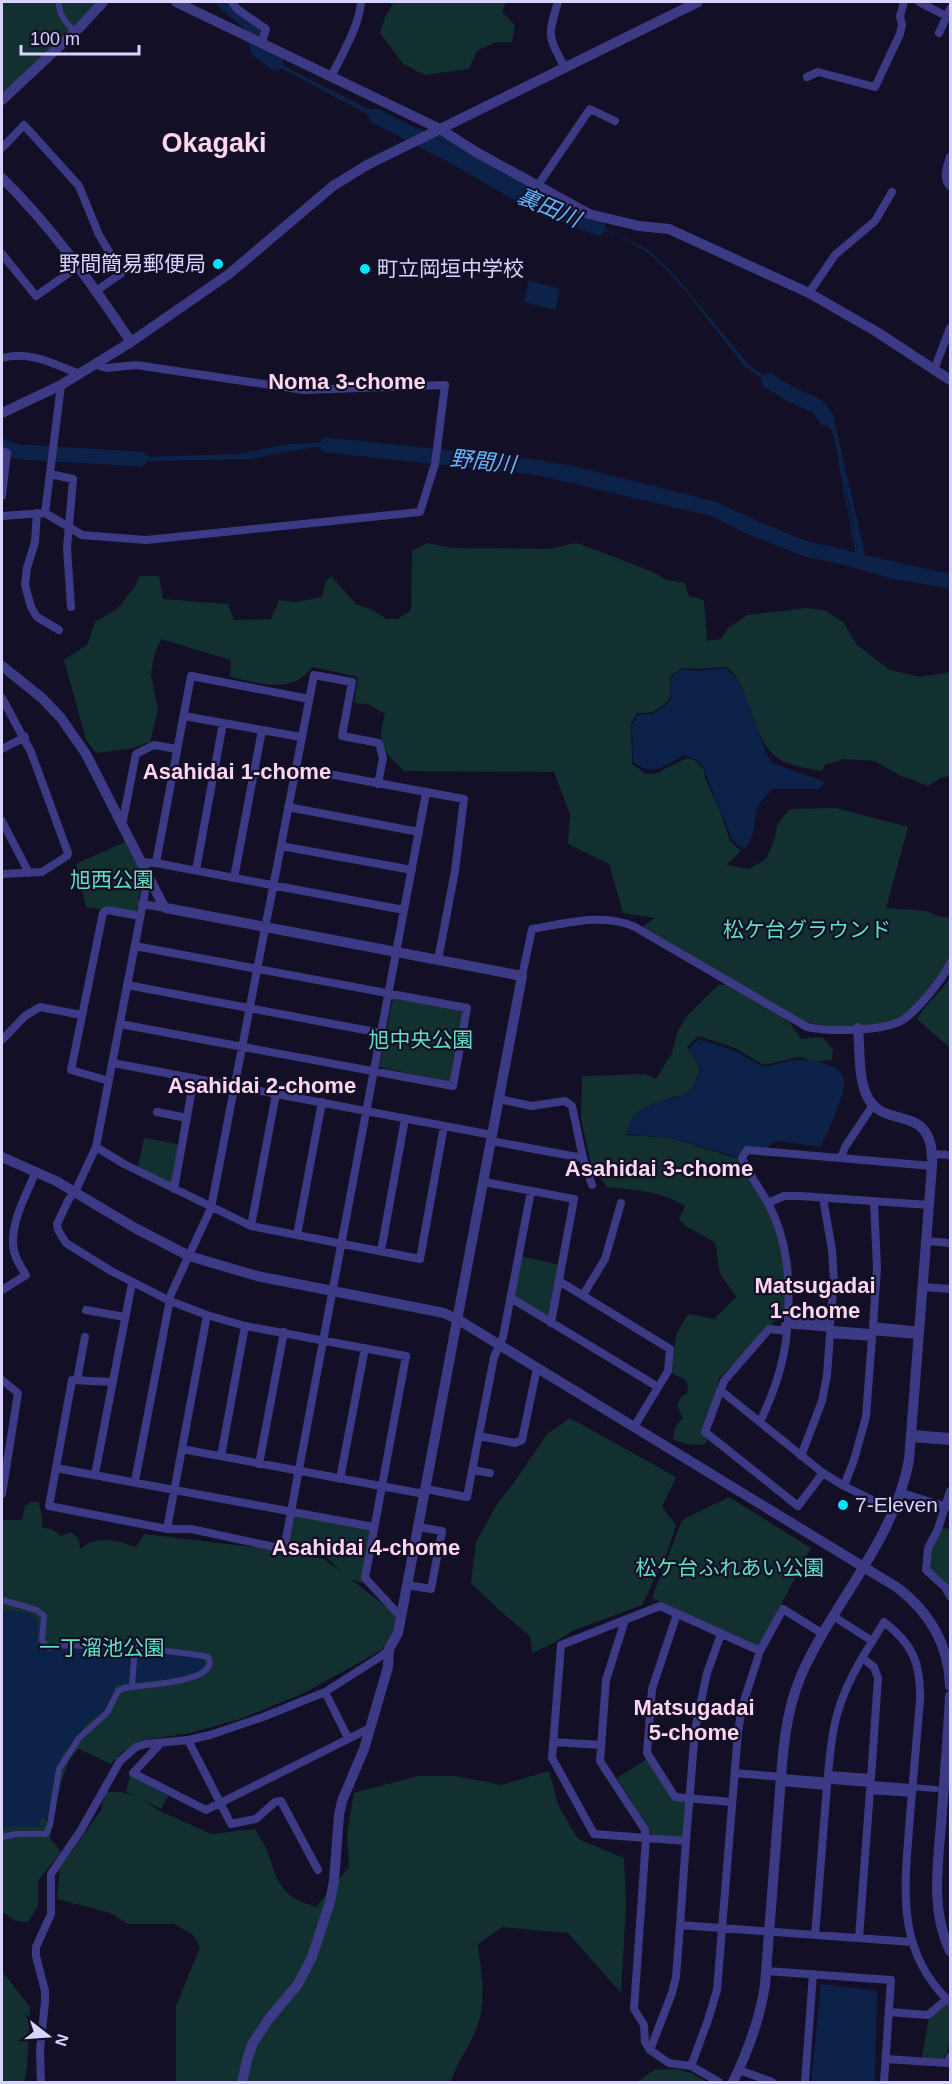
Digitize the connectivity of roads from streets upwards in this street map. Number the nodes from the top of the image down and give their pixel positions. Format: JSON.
{"nodes":[{"id":1,"x":59,"y":2,"type":"edge"},
{"id":2,"x":103,"y":2,"type":"edge"},
{"id":3,"x":176,"y":2,"type":"edge"},
{"id":4,"x":232,"y":2,"type":"edge"},
{"id":5,"x":361,"y":2,"type":"edge"},
{"id":6,"x":558,"y":2,"type":"edge"},
{"id":7,"x":698,"y":2,"type":"edge"},
{"id":8,"x":904,"y":2,"type":"edge"},
{"id":9,"x":919,"y":2,"type":"edge"},
{"id":10,"x":949,"y":14,"type":"edge"},
{"id":11,"x":75,"y":32,"type":"junction"},
{"id":12,"x":939,"y":33,"type":"dead end"},
{"id":13,"x":262,"y":42,"type":"junction"},
{"id":14,"x":565,"y":68,"type":"junction"},
{"id":15,"x":331,"y":77,"type":"junction"},
{"id":16,"x":807,"y":77,"type":"dead end"},
{"id":17,"x":2,"y":100,"type":"edge"},
{"id":18,"x":615,"y":121,"type":"dead end"},
{"id":19,"x":440,"y":129,"type":"junction"},
{"id":20,"x":2,"y":147,"type":"edge"},
{"id":21,"x":951,"y":157,"type":"edge"},
{"id":22,"x":2,"y":178,"type":"edge"},
{"id":23,"x":538,"y":185,"type":"junction"},
{"id":24,"x":951,"y":186,"type":"edge"},
{"id":25,"x":892,"y":192,"type":"dead end"},
{"id":26,"x":2,"y":254,"type":"edge"},
{"id":27,"x":79,"y":266,"type":"junction"},
{"id":28,"x":96,"y":291,"type":"junction"},
{"id":29,"x":809,"y":293,"type":"junction"},
{"id":30,"x":951,"y":328,"type":"edge"},
{"id":31,"x":131,"y":342,"type":"junction"},
{"id":32,"x":2,"y":358,"type":"edge"},
{"id":33,"x":96,"y":365,"type":"junction"},
{"id":34,"x":934,"y":370,"type":"junction"},
{"id":35,"x":79,"y":374,"type":"junction"},
{"id":36,"x":951,"y":380,"type":"edge"},
{"id":37,"x":61,"y":385,"type":"junction"},
{"id":38,"x":2,"y":413,"type":"edge"},
{"id":39,"x":2,"y":451,"type":"edge"},
{"id":40,"x":50,"y":474,"type":"junction"},
{"id":41,"x":2,"y":496,"type":"edge"},
{"id":42,"x":41,"y":513,"type":"junction"},
{"id":43,"x":2,"y":516,"type":"edge"},
{"id":44,"x":69,"y":528,"type":"junction"},
{"id":45,"x":71,"y":607,"type":"dead end"},
{"id":46,"x":59,"y":630,"type":"dead end"},
{"id":47,"x":2,"y":666,"type":"edge"},
{"id":48,"x":2,"y":698,"type":"edge"},
{"id":49,"x":309,"y":699,"type":"junction"},
{"id":50,"x":184,"y":716,"type":"junction"},
{"id":51,"x":223,"y":723,"type":"junction"},
{"id":52,"x":262,"y":730,"type":"junction"},
{"id":53,"x":24,"y":737,"type":"junction"},
{"id":54,"x":302,"y":737,"type":"junction"},
{"id":55,"x":2,"y":749,"type":"edge"},
{"id":56,"x":177,"y":749,"type":"junction"},
{"id":57,"x":296,"y":768,"type":"junction"},
{"id":58,"x":378,"y":784,"type":"junction"},
{"id":59,"x":426,"y":793,"type":"junction"},
{"id":60,"x":288,"y":807,"type":"junction"},
{"id":61,"x":2,"y":822,"type":"edge"},
{"id":62,"x":122,"y":826,"type":"junction"},
{"id":63,"x":419,"y":832,"type":"junction"},
{"id":64,"x":281,"y":846,"type":"junction"},
{"id":65,"x":140,"y":862,"type":"junction"},
{"id":66,"x":156,"y":863,"type":"junction"},
{"id":67,"x":196,"y":870,"type":"junction"},
{"id":68,"x":412,"y":870,"type":"junction"},
{"id":69,"x":29,"y":873,"type":"junction"},
{"id":70,"x":2,"y":874,"type":"edge"},
{"id":71,"x":148,"y":877,"type":"junction"},
{"id":72,"x":234,"y":878,"type":"junction"},
{"id":73,"x":273,"y":885,"type":"junction"},
{"id":74,"x":142,"y":904,"type":"junction"},
{"id":75,"x":166,"y":908,"type":"junction"},
{"id":76,"x":405,"y":910,"type":"junction"},
{"id":77,"x":140,"y":916,"type":"junction"},
{"id":78,"x":265,"y":927,"type":"junction"},
{"id":79,"x":135,"y":946,"type":"junction"},
{"id":80,"x":397,"y":952,"type":"junction"},
{"id":81,"x":438,"y":960,"type":"junction"},
{"id":82,"x":951,"y":963,"type":"edge"},
{"id":83,"x":258,"y":969,"type":"junction"},
{"id":84,"x":522,"y":976,"type":"junction"},
{"id":85,"x":127,"y":985,"type":"junction"},
{"id":86,"x":389,"y":993,"type":"junction"},
{"id":87,"x":250,"y":1008,"type":"junction"},
{"id":88,"x":81,"y":1015,"type":"junction"},
{"id":89,"x":120,"y":1024,"type":"junction"},
{"id":90,"x":858,"y":1028,"type":"junction"},
{"id":91,"x":381,"y":1033,"type":"junction"},
{"id":92,"x":2,"y":1040,"type":"edge"},
{"id":93,"x":243,"y":1047,"type":"junction"},
{"id":94,"x":113,"y":1063,"type":"junction"},
{"id":95,"x":374,"y":1071,"type":"junction"},
{"id":96,"x":194,"y":1078,"type":"junction"},
{"id":97,"x":109,"y":1081,"type":"junction"},
{"id":98,"x":235,"y":1086,"type":"junction"},
{"id":99,"x":276,"y":1094,"type":"junction"},
{"id":100,"x":499,"y":1099,"type":"junction"},
{"id":101,"x":322,"y":1102,"type":"junction"},
{"id":102,"x":873,"y":1105,"type":"junction"},
{"id":103,"x":366,"y":1110,"type":"junction"},
{"id":104,"x":157,"y":1112,"type":"dead end"},
{"id":105,"x":187,"y":1118,"type":"junction"},
{"id":106,"x":405,"y":1119,"type":"junction"},
{"id":107,"x":444,"y":1126,"type":"junction"},
{"id":108,"x":492,"y":1138,"type":"junction"},
{"id":109,"x":96,"y":1148,"type":"junction"},
{"id":110,"x":951,"y":1155,"type":"edge"},
{"id":111,"x":2,"y":1157,"type":"edge"},
{"id":112,"x":583,"y":1158,"type":"junction"},
{"id":113,"x":841,"y":1158,"type":"junction"},
{"id":114,"x":932,"y":1160,"type":"junction"},
{"id":115,"x":36,"y":1171,"type":"junction"},
{"id":116,"x":484,"y":1182,"type":"junction"},
{"id":117,"x":592,"y":1185,"type":"dead end"},
{"id":118,"x":174,"y":1189,"type":"junction"},
{"id":119,"x":531,"y":1191,"type":"junction"},
{"id":120,"x":75,"y":1192,"type":"junction"},
{"id":121,"x":823,"y":1198,"type":"junction"},
{"id":122,"x":874,"y":1202,"type":"junction"},
{"id":123,"x":621,"y":1203,"type":"dead end"},
{"id":124,"x":768,"y":1203,"type":"junction"},
{"id":125,"x":929,"y":1205,"type":"junction"},
{"id":126,"x":211,"y":1208,"type":"junction"},
{"id":127,"x":251,"y":1226,"type":"junction"},
{"id":128,"x":297,"y":1235,"type":"junction"},
{"id":129,"x":926,"y":1241,"type":"junction"},
{"id":130,"x":342,"y":1243,"type":"junction"},
{"id":131,"x":951,"y":1243,"type":"edge"},
{"id":132,"x":381,"y":1251,"type":"junction"},
{"id":133,"x":189,"y":1256,"type":"junction"},
{"id":134,"x":558,"y":1281,"type":"junction"},
{"id":135,"x":132,"y":1283,"type":"junction"},
{"id":136,"x":923,"y":1287,"type":"junction"},
{"id":137,"x":951,"y":1289,"type":"edge"},
{"id":138,"x":2,"y":1290,"type":"edge"},
{"id":139,"x":333,"y":1291,"type":"junction"},
{"id":140,"x":583,"y":1295,"type":"junction"},
{"id":141,"x":511,"y":1298,"type":"junction"},
{"id":142,"x":170,"y":1301,"type":"junction"},
{"id":143,"x":86,"y":1310,"type":"dead end"},
{"id":144,"x":207,"y":1315,"type":"junction"},
{"id":145,"x":125,"y":1317,"type":"junction"},
{"id":146,"x":457,"y":1319,"type":"junction"},
{"id":147,"x":551,"y":1323,"type":"junction"},
{"id":148,"x":784,"y":1325,"type":"dead end"},
{"id":149,"x":246,"y":1326,"type":"junction"},
{"id":150,"x":284,"y":1332,"type":"junction"},
{"id":151,"x":919,"y":1333,"type":"junction"},
{"id":152,"x":85,"y":1336,"type":"dead end"},
{"id":153,"x":323,"y":1340,"type":"junction"},
{"id":154,"x":499,"y":1345,"type":"junction"},
{"id":155,"x":365,"y":1348,"type":"junction"},
{"id":156,"x":537,"y":1368,"type":"junction"},
{"id":157,"x":2,"y":1380,"type":"edge"},
{"id":158,"x":77,"y":1380,"type":"junction"},
{"id":159,"x":112,"y":1382,"type":"junction"},
{"id":160,"x":658,"y":1387,"type":"junction"},
{"id":161,"x":720,"y":1390,"type":"junction"},
{"id":162,"x":760,"y":1422,"type":"junction"},
{"id":163,"x":634,"y":1427,"type":"junction"},
{"id":164,"x":479,"y":1436,"type":"junction"},
{"id":165,"x":911,"y":1437,"type":"junction"},
{"id":166,"x":951,"y":1437,"type":"edge"},
{"id":167,"x":951,"y":1442,"type":"edge"},
{"id":168,"x":182,"y":1449,"type":"junction"},
{"id":169,"x":221,"y":1456,"type":"junction"},
{"id":170,"x":801,"y":1456,"type":"junction"},
{"id":171,"x":259,"y":1464,"type":"junction"},
{"id":172,"x":56,"y":1467,"type":"junction"},
{"id":173,"x":472,"y":1470,"type":"junction"},
{"id":174,"x":298,"y":1471,"type":"junction"},
{"id":175,"x":490,"y":1473,"type":"dead end"},
{"id":176,"x":823,"y":1473,"type":"junction"},
{"id":177,"x":95,"y":1474,"type":"junction"},
{"id":178,"x":340,"y":1479,"type":"junction"},
{"id":179,"x":135,"y":1481,"type":"junction"},
{"id":180,"x":844,"y":1486,"type":"junction"},
{"id":181,"x":381,"y":1487,"type":"junction"},
{"id":182,"x":174,"y":1489,"type":"junction"},
{"id":183,"x":951,"y":1491,"type":"edge"},
{"id":184,"x":425,"y":1492,"type":"junction"},
{"id":185,"x":902,"y":1493,"type":"junction"},
{"id":186,"x":2,"y":1494,"type":"edge"},
{"id":187,"x":946,"y":1507,"type":"junction"},
{"id":188,"x":290,"y":1510,"type":"junction"},
{"id":189,"x":895,"y":1511,"type":"junction"},
{"id":190,"x":374,"y":1527,"type":"junction"},
{"id":191,"x":418,"y":1527,"type":"junction"},
{"id":192,"x":167,"y":1528,"type":"junction"},
{"id":193,"x":863,"y":1567,"type":"junction"},
{"id":194,"x":407,"y":1585,"type":"junction"},
{"id":195,"x":948,"y":1587,"type":"edge"},
{"id":196,"x":951,"y":1596,"type":"edge"},
{"id":197,"x":2,"y":1600,"type":"edge"},
{"id":198,"x":677,"y":1614,"type":"junction"},
{"id":199,"x":833,"y":1616,"type":"junction"},
{"id":200,"x":401,"y":1617,"type":"junction"},
{"id":201,"x":625,"y":1620,"type":"junction"},
{"id":202,"x":721,"y":1634,"type":"junction"},
{"id":203,"x":822,"y":1634,"type":"junction"},
{"id":204,"x":872,"y":1641,"type":"junction"},
{"id":205,"x":135,"y":1647,"type":"junction"},
{"id":206,"x":389,"y":1649,"type":"junction"},
{"id":207,"x":760,"y":1652,"type":"junction"},
{"id":208,"x":862,"y":1658,"type":"junction"},
{"id":209,"x":132,"y":1686,"type":"junction"},
{"id":210,"x":951,"y":1686,"type":"edge"},
{"id":211,"x":325,"y":1692,"type":"junction"},
{"id":212,"x":951,"y":1696,"type":"edge"},
{"id":213,"x":370,"y":1728,"type":"junction"},
{"id":214,"x":348,"y":1738,"type":"junction"},
{"id":215,"x":188,"y":1740,"type":"junction"},
{"id":216,"x":554,"y":1742,"type":"junction"},
{"id":217,"x":160,"y":1744,"type":"junction"},
{"id":218,"x":601,"y":1745,"type":"junction"},
{"id":219,"x":735,"y":1773,"type":"junction"},
{"id":220,"x":781,"y":1780,"type":"junction"},
{"id":221,"x":936,"y":1789,"type":"dead end"},
{"id":222,"x":912,"y":1790,"type":"junction"},
{"id":223,"x":690,"y":1799,"type":"junction"},
{"id":224,"x":732,"y":1802,"type":"junction"},
{"id":225,"x":220,"y":1803,"type":"junction"},
{"id":226,"x":2,"y":1837,"type":"edge"},
{"id":227,"x":646,"y":1838,"type":"junction"},
{"id":228,"x":686,"y":1841,"type":"junction"},
{"id":229,"x":318,"y":1870,"type":"dead end"},
{"id":230,"x":680,"y":1925,"type":"junction"},
{"id":231,"x":723,"y":1928,"type":"junction"},
{"id":232,"x":769,"y":1931,"type":"junction"},
{"id":233,"x":815,"y":1935,"type":"junction"},
{"id":234,"x":859,"y":1938,"type":"junction"},
{"id":235,"x":912,"y":1942,"type":"junction"},
{"id":236,"x":951,"y":1952,"type":"edge"},
{"id":237,"x":766,"y":1971,"type":"junction"},
{"id":238,"x":813,"y":1974,"type":"junction"},
{"id":239,"x":949,"y":2000,"type":"edge"},
{"id":240,"x":889,"y":2012,"type":"junction"},
{"id":241,"x":651,"y":2049,"type":"junction"},
{"id":242,"x":951,"y":2057,"type":"edge"},
{"id":243,"x":886,"y":2059,"type":"junction"},
{"id":244,"x":691,"y":2066,"type":"junction"},
{"id":245,"x":739,"y":2070,"type":"junction"},
{"id":246,"x":41,"y":2082,"type":"edge"},
{"id":247,"x":242,"y":2082,"type":"edge"},
{"id":248,"x":719,"y":2082,"type":"edge"},
{"id":249,"x":733,"y":2082,"type":"edge"},
{"id":250,"x":772,"y":2082,"type":"edge"},
{"id":251,"x":805,"y":2082,"type":"edge"},
{"id":252,"x":884,"y":2082,"type":"edge"}],
"edges":[{"from":1,"to":11,"type":"street"},
{"from":2,"to":11,"type":"street"},
{"from":3,"to":13,"type":"street"},
{"from":4,"to":13,"type":"street"},
{"from":5,"to":15,"type":"street"},
{"from":6,"to":14,"type":"street"},
{"from":7,"to":14,"type":"street"},
{"from":8,"to":16,"type":"street"},
{"from":9,"to":10,"type":"street"},
{"from":10,"to":12,"type":"street"},
{"from":11,"to":17,"type":"street"},
{"from":13,"to":15,"type":"street"},
{"from":14,"to":19,"type":"street"},
{"from":15,"to":19,"type":"street"},
{"from":18,"to":23,"type":"street"},
{"from":19,"to":23,"type":"street"},
{"from":19,"to":31,"type":"street"},
{"from":20,"to":28,"type":"street"},
{"from":21,"to":24,"type":"street"},
{"from":22,"to":27,"type":"street"},
{"from":23,"to":29,"type":"street"},
{"from":25,"to":29,"type":"street"},
{"from":26,"to":27,"type":"street"},
{"from":27,"to":28,"type":"street"},
{"from":28,"to":31,"type":"street"},
{"from":29,"to":34,"type":"street"},
{"from":30,"to":34,"type":"street"},
{"from":31,"to":33,"type":"street"},
{"from":32,"to":35,"type":"street"},
{"from":33,"to":35,"type":"street"},
{"from":33,"to":44,"type":"street"},
{"from":34,"to":36,"type":"street"},
{"from":35,"to":37,"type":"street"},
{"from":37,"to":38,"type":"street"},
{"from":37,"to":40,"type":"street"},
{"from":39,"to":41,"type":"street"},
{"from":40,"to":42,"type":"street"},
{"from":40,"to":44,"type":"street"},
{"from":42,"to":43,"type":"street"},
{"from":42,"to":44,"type":"street"},
{"from":42,"to":46,"type":"street"},
{"from":44,"to":45,"type":"street"},
{"from":47,"to":62,"type":"street"},
{"from":48,"to":53,"type":"street"},
{"from":49,"to":50,"type":"street"},
{"from":49,"to":54,"type":"street"},
{"from":49,"to":58,"type":"street"},
{"from":50,"to":51,"type":"street"},
{"from":50,"to":56,"type":"street"},
{"from":51,"to":52,"type":"street"},
{"from":51,"to":67,"type":"street"},
{"from":52,"to":54,"type":"street"},
{"from":52,"to":72,"type":"street"},
{"from":53,"to":55,"type":"street"},
{"from":53,"to":69,"type":"street"},
{"from":54,"to":57,"type":"street"},
{"from":56,"to":62,"type":"street"},
{"from":56,"to":66,"type":"street"},
{"from":57,"to":58,"type":"street"},
{"from":57,"to":60,"type":"street"},
{"from":58,"to":59,"type":"street"},
{"from":59,"to":63,"type":"street"},
{"from":59,"to":81,"type":"street"},
{"from":60,"to":63,"type":"street"},
{"from":60,"to":64,"type":"street"},
{"from":61,"to":69,"type":"street"},
{"from":62,"to":65,"type":"street"},
{"from":63,"to":68,"type":"street"},
{"from":64,"to":68,"type":"street"},
{"from":64,"to":73,"type":"street"},
{"from":65,"to":66,"type":"street"},
{"from":65,"to":71,"type":"street"},
{"from":66,"to":67,"type":"street"},
{"from":67,"to":72,"type":"street"},
{"from":68,"to":76,"type":"street"},
{"from":69,"to":70,"type":"street"},
{"from":71,"to":74,"type":"street"},
{"from":71,"to":75,"type":"street"},
{"from":72,"to":73,"type":"street"},
{"from":73,"to":76,"type":"street"},
{"from":73,"to":78,"type":"street"},
{"from":74,"to":75,"type":"street"},
{"from":74,"to":77,"type":"street"},
{"from":75,"to":78,"type":"street"},
{"from":76,"to":80,"type":"street"},
{"from":77,"to":79,"type":"street"},
{"from":77,"to":88,"type":"street"},
{"from":78,"to":80,"type":"street"},
{"from":78,"to":83,"type":"street"},
{"from":79,"to":83,"type":"street"},
{"from":79,"to":85,"type":"street"},
{"from":80,"to":81,"type":"street"},
{"from":80,"to":86,"type":"street"},
{"from":81,"to":84,"type":"street"},
{"from":82,"to":90,"type":"street"},
{"from":83,"to":86,"type":"street"},
{"from":83,"to":87,"type":"street"},
{"from":84,"to":90,"type":"street"},
{"from":84,"to":100,"type":"street"},
{"from":85,"to":87,"type":"street"},
{"from":85,"to":89,"type":"street"},
{"from":86,"to":91,"type":"street"},
{"from":86,"to":95,"type":"street"},
{"from":87,"to":91,"type":"street"},
{"from":87,"to":93,"type":"street"},
{"from":88,"to":92,"type":"street"},
{"from":88,"to":97,"type":"street"},
{"from":89,"to":93,"type":"street"},
{"from":89,"to":94,"type":"street"},
{"from":90,"to":102,"type":"street"},
{"from":91,"to":95,"type":"street"},
{"from":93,"to":95,"type":"street"},
{"from":93,"to":98,"type":"street"},
{"from":94,"to":96,"type":"street"},
{"from":94,"to":97,"type":"street"},
{"from":95,"to":103,"type":"street"},
{"from":96,"to":98,"type":"street"},
{"from":96,"to":105,"type":"street"},
{"from":97,"to":109,"type":"street"},
{"from":98,"to":99,"type":"street"},
{"from":98,"to":126,"type":"street"},
{"from":99,"to":101,"type":"street"},
{"from":99,"to":127,"type":"street"},
{"from":100,"to":108,"type":"street"},
{"from":100,"to":112,"type":"street"},
{"from":101,"to":103,"type":"street"},
{"from":101,"to":128,"type":"street"},
{"from":102,"to":113,"type":"street"},
{"from":102,"to":114,"type":"street"},
{"from":103,"to":106,"type":"street"},
{"from":103,"to":130,"type":"street"},
{"from":104,"to":105,"type":"street"},
{"from":105,"to":118,"type":"street"},
{"from":106,"to":107,"type":"street"},
{"from":106,"to":132,"type":"street"},
{"from":107,"to":108,"type":"street"},
{"from":107,"to":132,"type":"street"},
{"from":108,"to":112,"type":"street"},
{"from":108,"to":116,"type":"street"},
{"from":109,"to":118,"type":"street"},
{"from":109,"to":120,"type":"street"},
{"from":110,"to":114,"type":"street"},
{"from":111,"to":115,"type":"street"},
{"from":112,"to":117,"type":"street"},
{"from":113,"to":114,"type":"street"},
{"from":113,"to":124,"type":"street"},
{"from":114,"to":125,"type":"street"},
{"from":115,"to":120,"type":"street"},
{"from":115,"to":138,"type":"street"},
{"from":116,"to":119,"type":"street"},
{"from":116,"to":146,"type":"street"},
{"from":118,"to":126,"type":"street"},
{"from":119,"to":134,"type":"street"},
{"from":119,"to":141,"type":"street"},
{"from":120,"to":133,"type":"street"},
{"from":120,"to":135,"type":"street"},
{"from":121,"to":122,"type":"street"},
{"from":121,"to":124,"type":"street"},
{"from":121,"to":124,"type":"street"},
{"from":122,"to":125,"type":"street"},
{"from":122,"to":151,"type":"street"},
{"from":123,"to":140,"type":"street"},
{"from":125,"to":129,"type":"street"},
{"from":126,"to":127,"type":"street"},
{"from":126,"to":133,"type":"street"},
{"from":127,"to":128,"type":"street"},
{"from":128,"to":130,"type":"street"},
{"from":129,"to":131,"type":"street"},
{"from":129,"to":136,"type":"street"},
{"from":130,"to":132,"type":"street"},
{"from":130,"to":139,"type":"street"},
{"from":133,"to":139,"type":"street"},
{"from":133,"to":142,"type":"street"},
{"from":134,"to":140,"type":"street"},
{"from":134,"to":147,"type":"street"},
{"from":135,"to":142,"type":"street"},
{"from":135,"to":145,"type":"street"},
{"from":136,"to":137,"type":"street"},
{"from":136,"to":151,"type":"street"},
{"from":139,"to":146,"type":"street"},
{"from":139,"to":153,"type":"street"},
{"from":140,"to":160,"type":"street"},
{"from":141,"to":147,"type":"street"},
{"from":141,"to":154,"type":"street"},
{"from":142,"to":144,"type":"street"},
{"from":142,"to":179,"type":"street"},
{"from":143,"to":145,"type":"street"},
{"from":144,"to":149,"type":"street"},
{"from":144,"to":168,"type":"street"},
{"from":145,"to":159,"type":"street"},
{"from":146,"to":154,"type":"street"},
{"from":146,"to":184,"type":"street"},
{"from":147,"to":160,"type":"street"},
{"from":148,"to":151,"type":"street"},
{"from":149,"to":150,"type":"street"},
{"from":149,"to":169,"type":"street"},
{"from":150,"to":153,"type":"street"},
{"from":150,"to":171,"type":"street"},
{"from":151,"to":165,"type":"street"},
{"from":152,"to":158,"type":"street"},
{"from":153,"to":155,"type":"street"},
{"from":153,"to":174,"type":"street"},
{"from":154,"to":156,"type":"street"},
{"from":154,"to":164,"type":"street"},
{"from":155,"to":178,"type":"street"},
{"from":155,"to":181,"type":"street"},
{"from":156,"to":163,"type":"street"},
{"from":156,"to":164,"type":"street"},
{"from":157,"to":186,"type":"street"},
{"from":158,"to":159,"type":"street"},
{"from":158,"to":172,"type":"street"},
{"from":159,"to":177,"type":"street"},
{"from":160,"to":163,"type":"street"},
{"from":161,"to":162,"type":"street"},
{"from":161,"to":162,"type":"street"},
{"from":161,"to":176,"type":"street"},
{"from":162,"to":170,"type":"street"},
{"from":163,"to":193,"type":"street"},
{"from":164,"to":173,"type":"street"},
{"from":165,"to":166,"type":"street"},
{"from":165,"to":167,"type":"street"},
{"from":165,"to":185,"type":"street"},
{"from":168,"to":169,"type":"street"},
{"from":168,"to":182,"type":"street"},
{"from":169,"to":171,"type":"street"},
{"from":170,"to":176,"type":"street"},
{"from":170,"to":180,"type":"street"},
{"from":171,"to":174,"type":"street"},
{"from":172,"to":177,"type":"street"},
{"from":172,"to":192,"type":"street"},
{"from":173,"to":175,"type":"street"},
{"from":173,"to":184,"type":"street"},
{"from":174,"to":178,"type":"street"},
{"from":174,"to":188,"type":"street"},
{"from":176,"to":180,"type":"street"},
{"from":177,"to":179,"type":"street"},
{"from":178,"to":181,"type":"street"},
{"from":179,"to":182,"type":"street"},
{"from":180,"to":189,"type":"street"},
{"from":181,"to":184,"type":"street"},
{"from":181,"to":190,"type":"street"},
{"from":182,"to":188,"type":"street"},
{"from":182,"to":192,"type":"street"},
{"from":183,"to":187,"type":"street"},
{"from":184,"to":191,"type":"street"},
{"from":185,"to":187,"type":"street"},
{"from":185,"to":189,"type":"street"},
{"from":187,"to":195,"type":"street"},
{"from":188,"to":190,"type":"street"},
{"from":188,"to":192,"type":"street"},
{"from":189,"to":193,"type":"street"},
{"from":190,"to":200,"type":"street"},
{"from":191,"to":194,"type":"street"},
{"from":191,"to":194,"type":"street"},
{"from":193,"to":199,"type":"street"},
{"from":193,"to":210,"type":"street"},
{"from":194,"to":200,"type":"street"},
{"from":195,"to":196,"type":"street"},
{"from":197,"to":205,"type":"street"},
{"from":198,"to":201,"type":"street"},
{"from":198,"to":202,"type":"street"},
{"from":198,"to":223,"type":"street"},
{"from":199,"to":203,"type":"street"},
{"from":199,"to":204,"type":"street"},
{"from":200,"to":206,"type":"street"},
{"from":201,"to":216,"type":"street"},
{"from":201,"to":218,"type":"street"},
{"from":202,"to":207,"type":"street"},
{"from":202,"to":223,"type":"street"},
{"from":203,"to":207,"type":"street"},
{"from":203,"to":220,"type":"street"},
{"from":204,"to":208,"type":"street"},
{"from":204,"to":222,"type":"street"},
{"from":205,"to":209,"type":"street"},
{"from":205,"to":209,"type":"street"},
{"from":206,"to":211,"type":"street"},
{"from":206,"to":213,"type":"street"},
{"from":207,"to":219,"type":"street"},
{"from":208,"to":208,"type":"street"},
{"from":209,"to":226,"type":"street"},
{"from":211,"to":214,"type":"street"},
{"from":211,"to":215,"type":"street"},
{"from":212,"to":236,"type":"street"},
{"from":213,"to":214,"type":"street"},
{"from":213,"to":247,"type":"street"},
{"from":214,"to":225,"type":"street"},
{"from":215,"to":217,"type":"street"},
{"from":215,"to":225,"type":"street"},
{"from":216,"to":218,"type":"street"},
{"from":216,"to":227,"type":"street"},
{"from":217,"to":225,"type":"street"},
{"from":217,"to":246,"type":"street"},
{"from":218,"to":227,"type":"street"},
{"from":219,"to":220,"type":"street"},
{"from":219,"to":224,"type":"street"},
{"from":220,"to":222,"type":"street"},
{"from":220,"to":232,"type":"street"},
{"from":220,"to":233,"type":"street"},
{"from":221,"to":222,"type":"street"},
{"from":222,"to":234,"type":"street"},
{"from":222,"to":235,"type":"street"},
{"from":223,"to":224,"type":"street"},
{"from":223,"to":228,"type":"street"},
{"from":224,"to":231,"type":"street"},
{"from":225,"to":229,"type":"street"},
{"from":227,"to":228,"type":"street"},
{"from":227,"to":241,"type":"street"},
{"from":228,"to":230,"type":"street"},
{"from":230,"to":231,"type":"street"},
{"from":230,"to":241,"type":"street"},
{"from":231,"to":232,"type":"street"},
{"from":231,"to":244,"type":"street"},
{"from":232,"to":233,"type":"street"},
{"from":232,"to":237,"type":"street"},
{"from":233,"to":234,"type":"street"},
{"from":234,"to":235,"type":"street"},
{"from":235,"to":239,"type":"street"},
{"from":237,"to":238,"type":"street"},
{"from":237,"to":245,"type":"street"},
{"from":238,"to":240,"type":"street"},
{"from":238,"to":251,"type":"street"},
{"from":239,"to":240,"type":"street"},
{"from":240,"to":243,"type":"street"},
{"from":241,"to":244,"type":"street"},
{"from":242,"to":243,"type":"street"},
{"from":243,"to":252,"type":"street"},
{"from":244,"to":248,"type":"street"},
{"from":245,"to":249,"type":"street"},
{"from":245,"to":250,"type":"street"}]}
